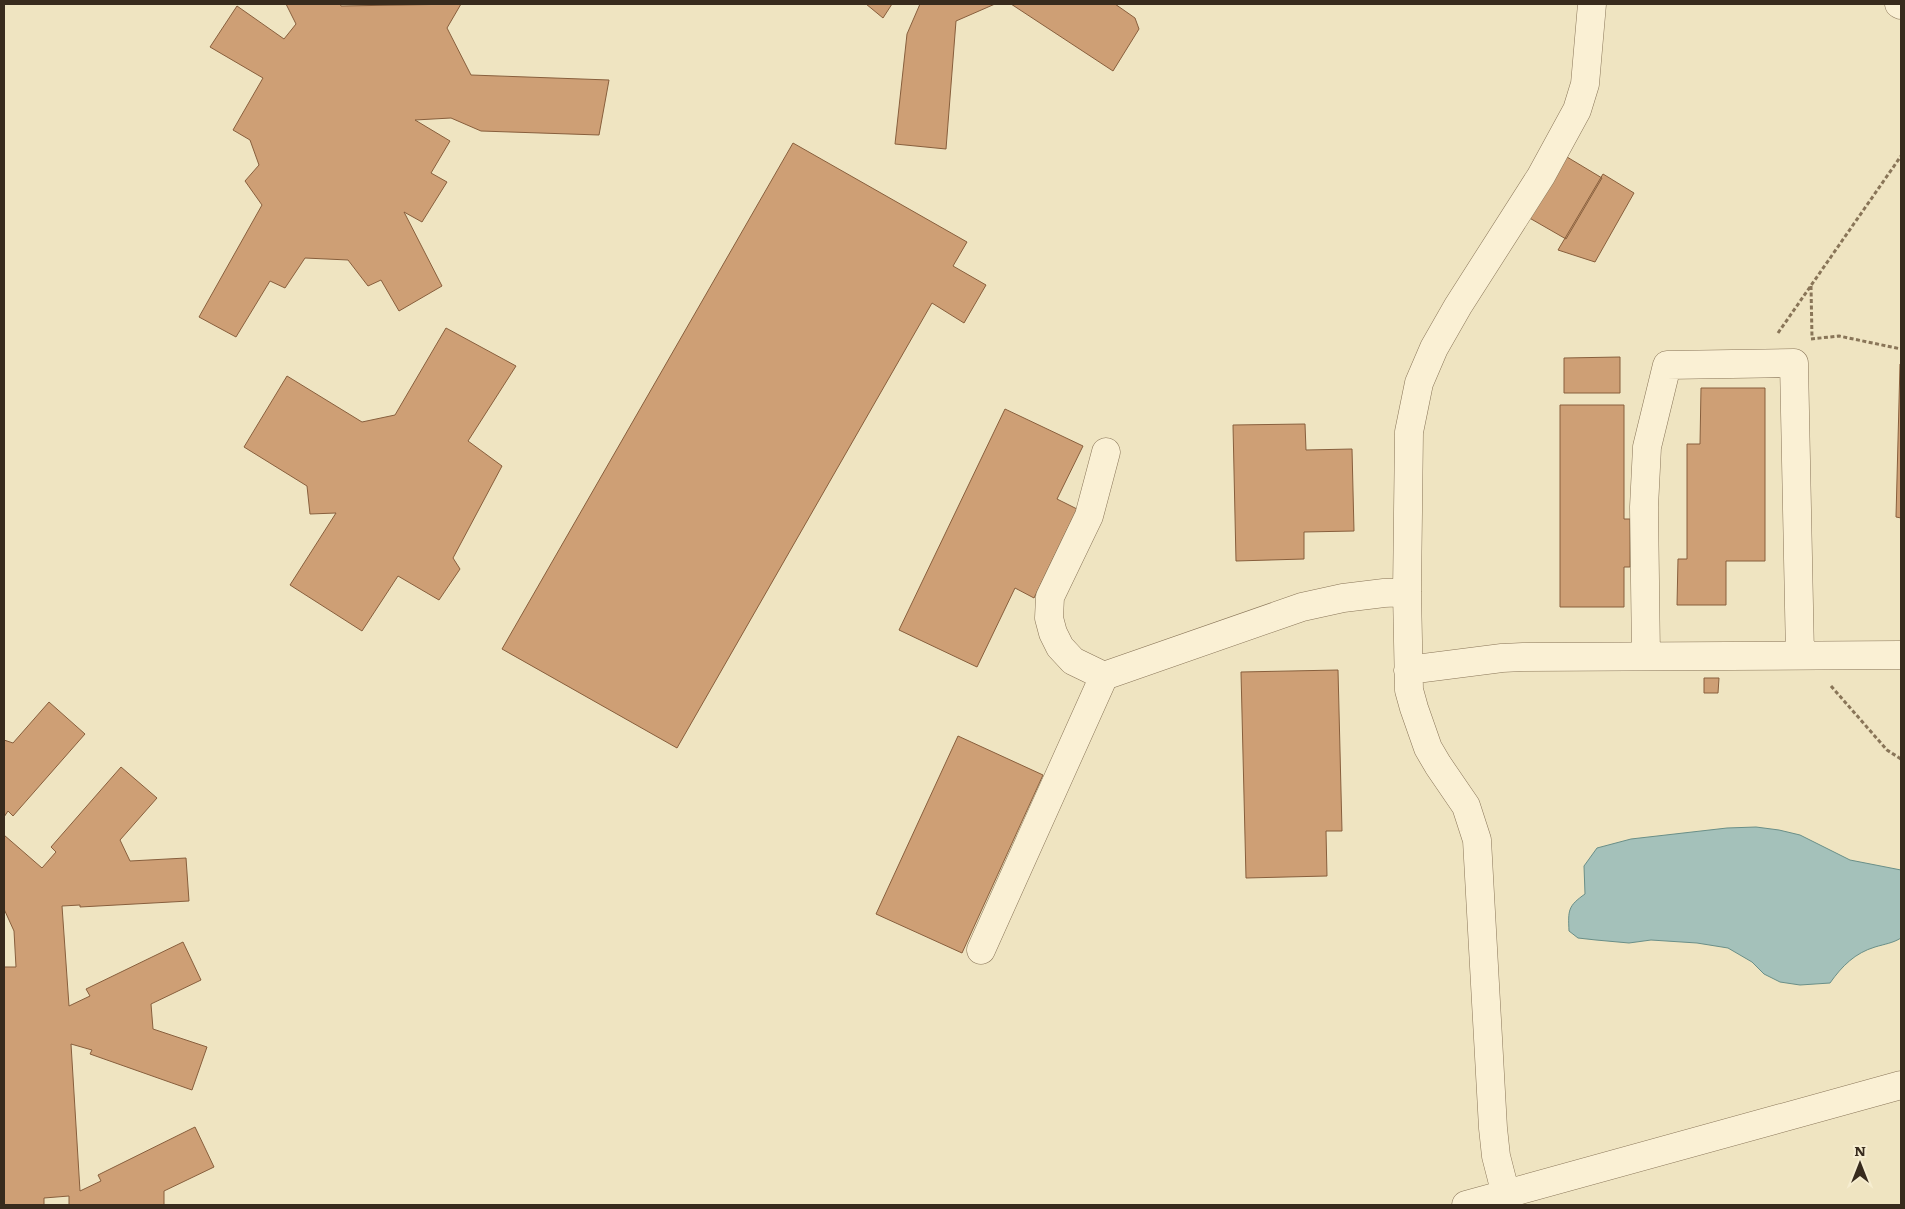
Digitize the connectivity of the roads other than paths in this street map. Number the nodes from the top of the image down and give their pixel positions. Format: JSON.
{"nodes":[{"id":1,"x":1592,"y":4,"type":"edge"},
{"id":2,"x":1106,"y":452,"type":"dead end"},
{"id":3,"x":1407,"y":592,"type":"junction"},
{"id":4,"x":1800,"y":655,"type":"junction"},
{"id":5,"x":1901,"y":655,"type":"edge"},
{"id":6,"x":1646,"y":656,"type":"junction"},
{"id":7,"x":1408,"y":670,"type":"junction"},
{"id":8,"x":1104,"y":676,"type":"junction"},
{"id":9,"x":981,"y":950,"type":"dead end"},
{"id":10,"x":1901,"y":1085,"type":"edge"},
{"id":11,"x":1506,"y":1195,"type":"junction"},
{"id":12,"x":1466,"y":1205,"type":"edge"}],
"edges":[{"from":1,"to":3,"type":"lane"},
{"from":2,"to":8,"type":"lane"},
{"from":3,"to":7,"type":"lane"},
{"from":3,"to":8,"type":"lane"},
{"from":4,"to":5,"type":"lane"},
{"from":4,"to":6,"type":"lane"},
{"from":4,"to":6,"type":"lane"},
{"from":6,"to":7,"type":"lane"},
{"from":7,"to":11,"type":"lane"},
{"from":8,"to":9,"type":"lane"},
{"from":10,"to":11,"type":"lane"},
{"from":11,"to":12,"type":"lane"}]}
